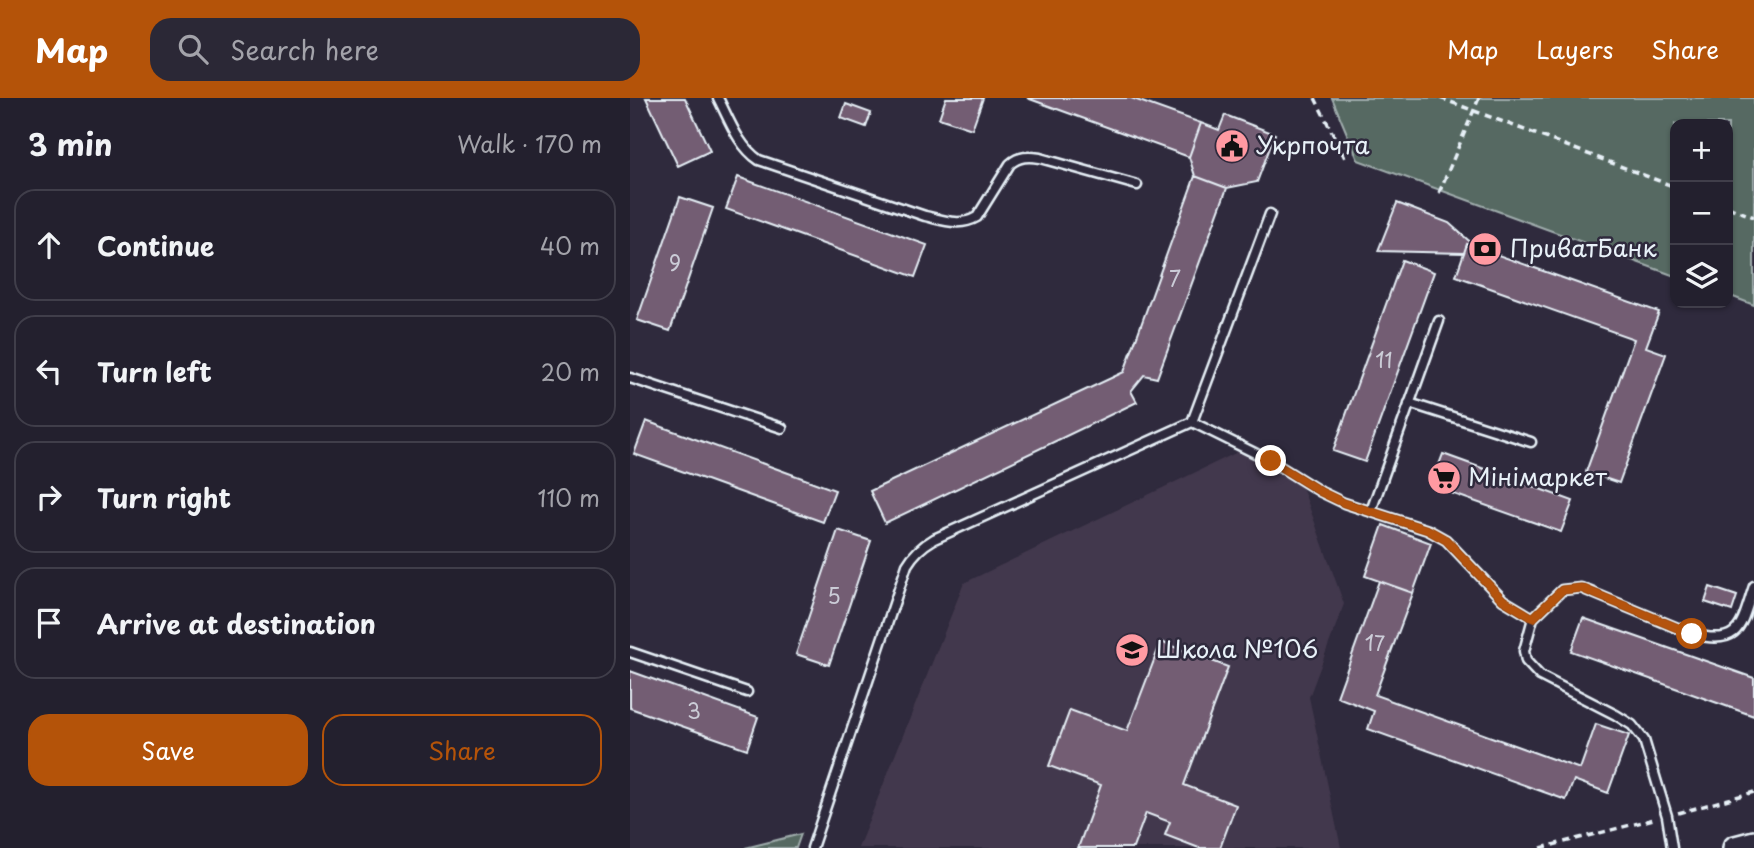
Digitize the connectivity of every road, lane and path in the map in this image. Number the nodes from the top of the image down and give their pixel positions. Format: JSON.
{"nodes":[{"id":1,"x":718,"y":98,"type":"edge"},
{"id":2,"x":1315,"y":98,"type":"edge"},
{"id":3,"x":1440,"y":98,"type":"edge"},
{"id":4,"x":1479,"y":98,"type":"edge"},
{"id":5,"x":1473,"y":110,"type":"junction"},
{"id":6,"x":1346,"y":160,"type":"dead end"},
{"id":7,"x":1137,"y":185,"type":"dead end"},
{"id":8,"x":1670,"y":185,"type":"edge"},
{"id":9,"x":1439,"y":193,"type":"dead end"},
{"id":10,"x":1733,"y":209,"type":"edge"},
{"id":11,"x":1270,"y":214,"type":"dead end"},
{"id":12,"x":1754,"y":217,"type":"edge"},
{"id":13,"x":1439,"y":321,"type":"dead end"},
{"id":14,"x":630,"y":378,"type":"edge"},
{"id":15,"x":1409,"y":403,"type":"junction"},
{"id":16,"x":1192,"y":422,"type":"junction"},
{"id":17,"x":782,"y":428,"type":"dead end"},
{"id":18,"x":1531,"y":442,"type":"dead end"},
{"id":19,"x":1371,"y":511,"type":"junction"},
{"id":20,"x":1754,"y":586,"type":"edge"},
{"id":21,"x":1533,"y":618,"type":"junction"},
{"id":22,"x":630,"y":652,"type":"edge"},
{"id":23,"x":747,"y":692,"type":"dead end"},
{"id":24,"x":1754,"y":792,"type":"edge"},
{"id":25,"x":1667,"y":816,"type":"junction"},
{"id":26,"x":1754,"y":843,"type":"edge"},
{"id":27,"x":812,"y":848,"type":"edge"},
{"id":28,"x":1541,"y":848,"type":"edge"},
{"id":29,"x":1672,"y":848,"type":"edge"},
{"id":30,"x":1735,"y":848,"type":"edge"}],
"edges":[{"from":1,"to":7,"type":"lane"},
{"from":2,"to":6,"type":"path"},
{"from":3,"to":5,"type":"path"},
{"from":4,"to":5,"type":"path"},
{"from":5,"to":8,"type":"path"},
{"from":5,"to":9,"type":"path"},
{"from":10,"to":12,"type":"path"},
{"from":11,"to":16,"type":"lane"},
{"from":13,"to":15,"type":"lane"},
{"from":14,"to":17,"type":"lane"},
{"from":15,"to":18,"type":"lane"},
{"from":15,"to":19,"type":"lane"},
{"from":16,"to":19,"type":"lane"},
{"from":16,"to":27,"type":"lane"},
{"from":19,"to":21,"type":"lane"},
{"from":20,"to":21,"type":"lane"},
{"from":21,"to":25,"type":"lane"},
{"from":22,"to":23,"type":"lane"},
{"from":24,"to":25,"type":"path"},
{"from":25,"to":28,"type":"path"},
{"from":25,"to":29,"type":"lane"},
{"from":26,"to":30,"type":"street"}]}
